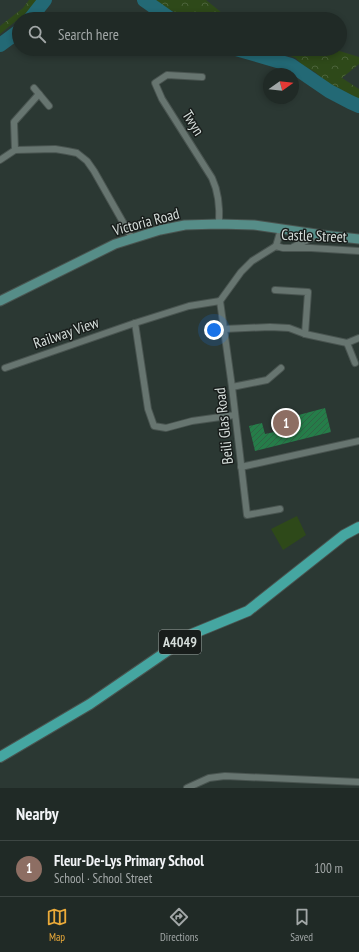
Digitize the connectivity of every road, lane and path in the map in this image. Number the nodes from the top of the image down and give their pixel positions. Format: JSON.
{"nodes":[{"id":1,"x":202,"y":77,"type":"dead end"},
{"id":2,"x":34,"y":88,"type":"dead end"},
{"id":3,"x":39,"y":94,"type":"junction"},
{"id":4,"x":49,"y":106,"type":"dead end"},
{"id":5,"x":15,"y":150,"type":"junction"},
{"id":6,"x":0,"y":160,"type":"edge"},
{"id":7,"x":219,"y":224,"type":"junction"},
{"id":8,"x":281,"y":229,"type":"junction"},
{"id":9,"x":318,"y":234,"type":"junction"},
{"id":10,"x":132,"y":238,"type":"junction"},
{"id":11,"x":359,"y":239,"type":"edge"},
{"id":12,"x":276,"y":246,"type":"junction"},
{"id":13,"x":291,"y":248,"type":"junction"},
{"id":14,"x":359,"y":251,"type":"edge"},
{"id":15,"x":275,"y":290,"type":"dead end"},
{"id":16,"x":0,"y":301,"type":"edge"},
{"id":17,"x":220,"y":301,"type":"junction"},
{"id":18,"x":135,"y":323,"type":"junction"},
{"id":19,"x":224,"y":329,"type":"junction"},
{"id":20,"x":305,"y":334,"type":"junction"},
{"id":21,"x":359,"y":338,"type":"edge"},
{"id":22,"x":347,"y":343,"type":"junction"},
{"id":23,"x":355,"y":363,"type":"dead end"},
{"id":24,"x":5,"y":368,"type":"dead end"},
{"id":25,"x":281,"y":368,"type":"dead end"},
{"id":26,"x":232,"y":387,"type":"junction"},
{"id":27,"x":235,"y":416,"type":"junction"},
{"id":28,"x":359,"y":441,"type":"edge"},
{"id":29,"x":241,"y":467,"type":"junction"},
{"id":30,"x":280,"y":509,"type":"dead end"},
{"id":31,"x":359,"y":527,"type":"edge"},
{"id":32,"x":0,"y":757,"type":"edge"},
{"id":33,"x":359,"y":782,"type":"edge"},
{"id":34,"x":187,"y":788,"type":"edge"}],
"edges":[{"from":1,"to":7,"type":"street","name":"Twyn"},
{"from":2,"to":3,"type":"street"},
{"from":3,"to":4,"type":"street"},
{"from":3,"to":5,"type":"street"},
{"from":5,"to":6,"type":"street"},
{"from":5,"to":10,"type":"street"},
{"from":7,"to":8,"type":"main road","name":"Victoria Road"},
{"from":7,"to":10,"type":"main road","name":"Victoria Road"},
{"from":8,"to":9,"type":"main road","name":"Victoria Road"},
{"from":8,"to":12,"type":"street"},
{"from":9,"to":11,"type":"main road","name":"Victoria Road"},
{"from":9,"to":13,"type":"street"},
{"from":10,"to":16,"type":"main road","name":"Victoria Road"},
{"from":12,"to":13,"type":"street","name":"Castle Street"},
{"from":12,"to":17,"type":"street","name":"Castle Street"},
{"from":13,"to":14,"type":"street","name":"Castle Street"},
{"from":15,"to":20,"type":"street"},
{"from":17,"to":18,"type":"street","name":"Railway View"},
{"from":17,"to":19,"type":"street","name":"Beili Glas Road"},
{"from":18,"to":24,"type":"street","name":"Railway View"},
{"from":18,"to":27,"type":"street"},
{"from":19,"to":20,"type":"street"},
{"from":19,"to":26,"type":"street","name":"Beili Glas Road"},
{"from":20,"to":22,"type":"street"},
{"from":21,"to":22,"type":"street"},
{"from":22,"to":23,"type":"street"},
{"from":25,"to":26,"type":"street"},
{"from":26,"to":27,"type":"street","name":"Beili Glas Road"},
{"from":27,"to":29,"type":"street","name":"Beili Glas Road"},
{"from":28,"to":29,"type":"street"},
{"from":29,"to":30,"type":"street","name":"Beili Glas Road"},
{"from":31,"to":32,"type":"main road","number":"A4049"},
{"from":33,"to":34,"type":"street"}]}
